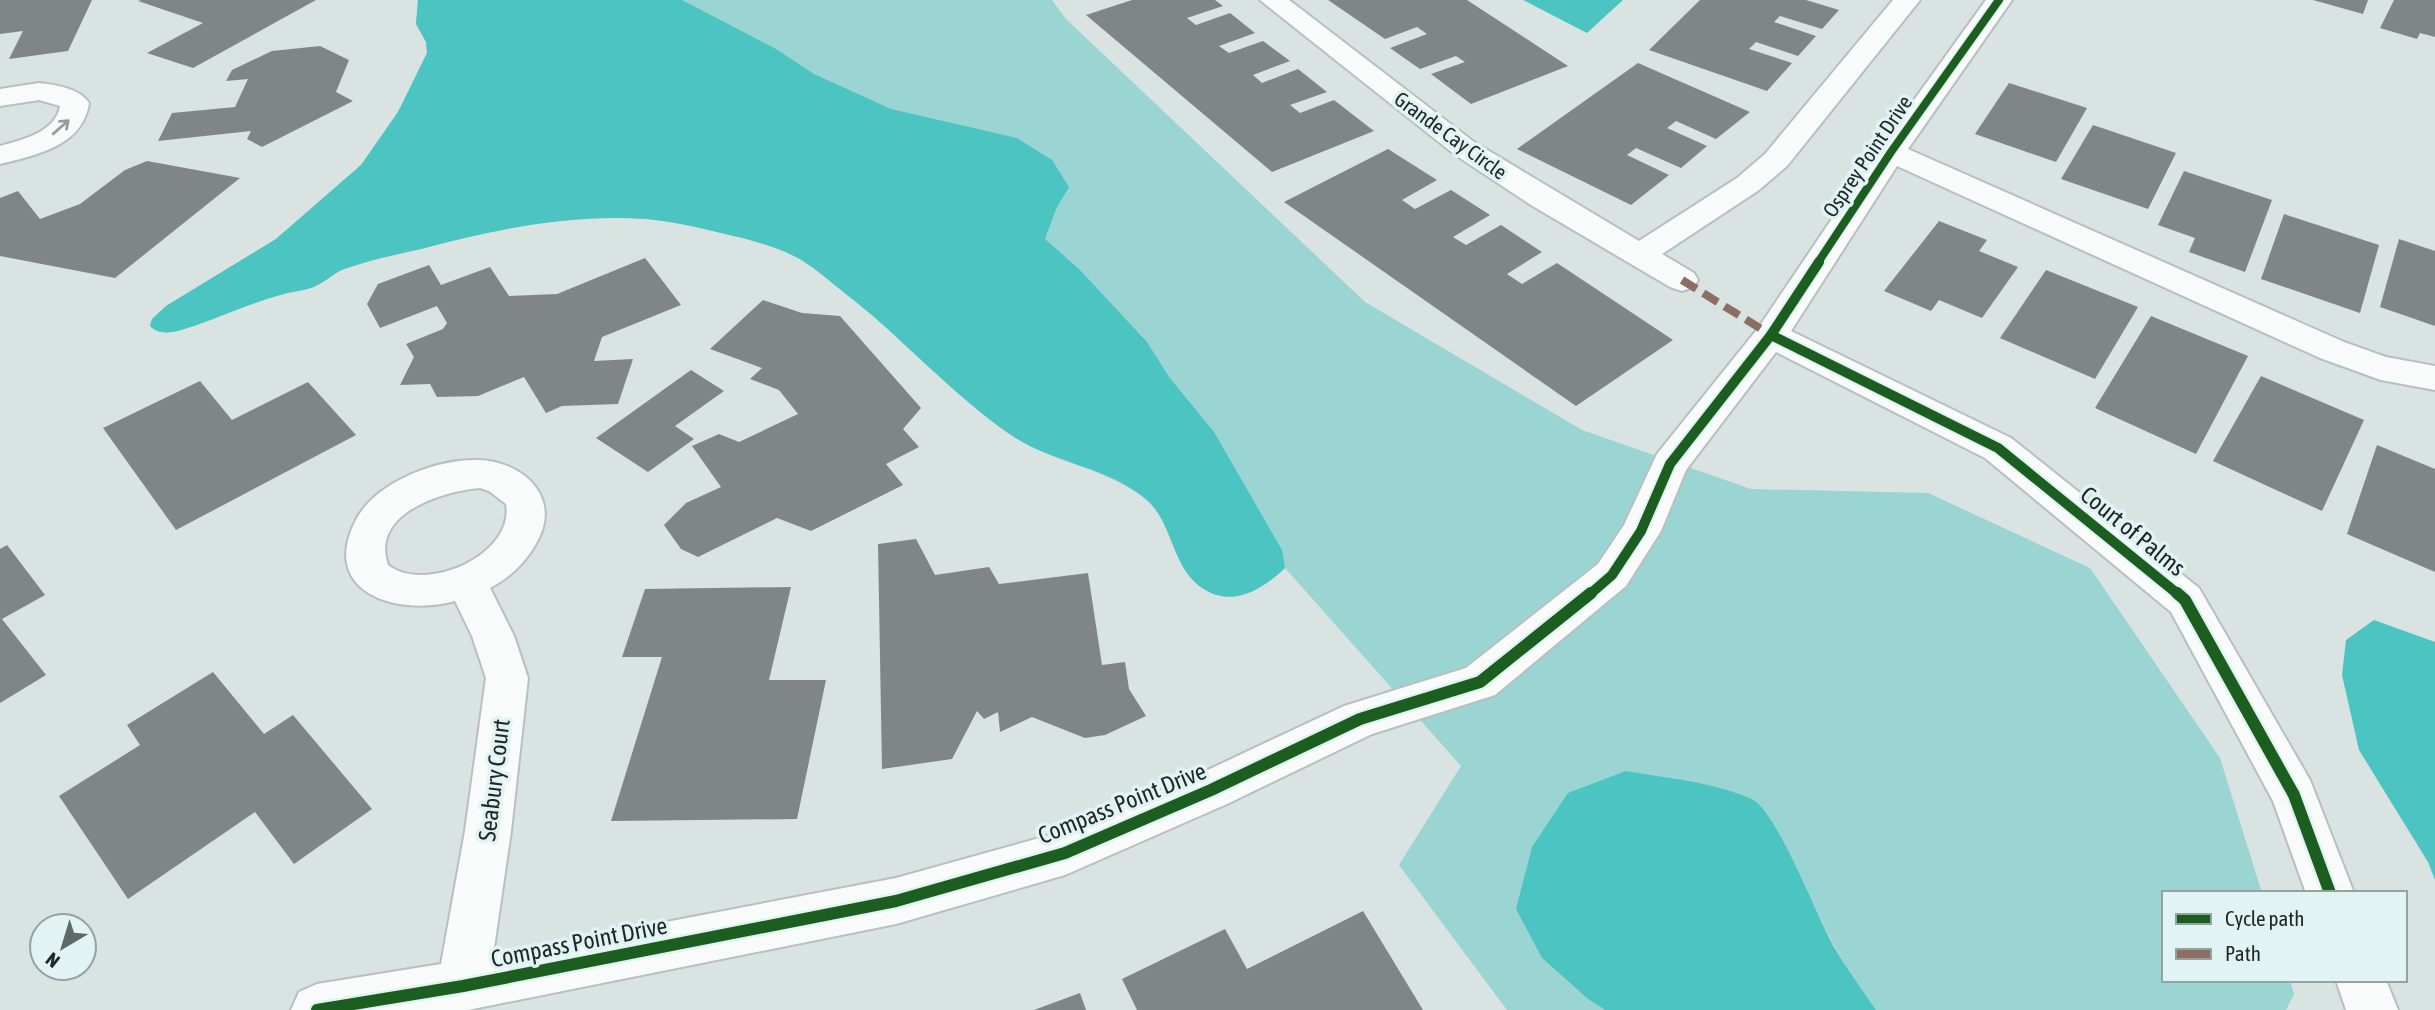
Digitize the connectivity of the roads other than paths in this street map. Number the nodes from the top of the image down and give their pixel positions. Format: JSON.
{"nodes":[{"id":1,"x":1273,"y":0,"type":"edge"},
{"id":2,"x":1907,"y":0,"type":"edge"},
{"id":3,"x":1999,"y":0,"type":"edge"},
{"id":4,"x":0,"y":98,"type":"edge"},
{"id":5,"x":1891,"y":152,"type":"junction"},
{"id":6,"x":0,"y":155,"type":"edge"},
{"id":7,"x":1639,"y":255,"type":"junction"},
{"id":8,"x":1682,"y":280,"type":"dead end"},
{"id":9,"x":1771,"y":335,"type":"junction"},
{"id":10,"x":2435,"y":378,"type":"edge"},
{"id":11,"x":466,"y":581,"type":"dead end"},
{"id":12,"x":2329,"y":891,"type":"edge"},
{"id":13,"x":2362,"y":982,"type":"edge"},
{"id":14,"x":463,"y":986,"type":"junction"},
{"id":15,"x":317,"y":1010,"type":"edge"},
{"id":16,"x":2372,"y":1010,"type":"edge"}],
"edges":[{"from":1,"to":7,"type":"street","name":"Grande Cay Circle"},
{"from":2,"to":7,"type":"street"},
{"from":3,"to":5,"type":"street","name":"Osprey Point Drive"},
{"from":6,"to":4,"type":"street","one_way":true},
{"from":5,"to":9,"type":"street","name":"Osprey Point Drive"},
{"from":5,"to":10,"type":"street","name":"Osprey Point Drive"},
{"from":7,"to":8,"type":"street","name":"Grande Cay Circle"},
{"from":9,"to":12,"type":"street","name":"Court of Palms"},
{"from":9,"to":14,"type":"street","name":"Compass Point Drive"},
{"from":11,"to":14,"type":"street","name":"Seabury Court"},
{"from":13,"to":16,"type":"street"},
{"from":14,"to":15,"type":"street","name":"Compass Point Drive"}]}
